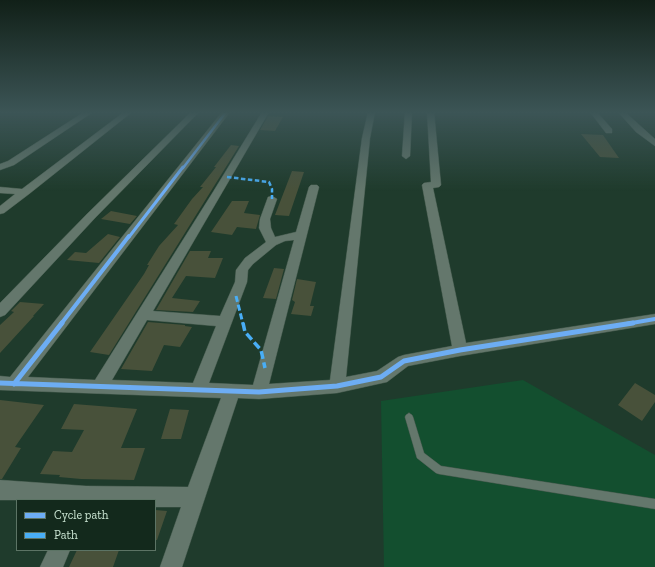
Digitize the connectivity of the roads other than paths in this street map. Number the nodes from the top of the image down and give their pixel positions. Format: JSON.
{"nodes":[{"id":1,"x":49,"y":138,"type":"edge"},
{"id":2,"x":94,"y":138,"type":"edge"},
{"id":3,"x":169,"y":138,"type":"edge"},
{"id":4,"x":205,"y":138,"type":"edge"},
{"id":5,"x":249,"y":138,"type":"edge"},
{"id":6,"x":366,"y":138,"type":"edge"},
{"id":7,"x":407,"y":138,"type":"edge"},
{"id":8,"x":432,"y":138,"type":"edge"},
{"id":9,"x":406,"y":156,"type":"dead end"},
{"id":10,"x":0,"y":167,"type":"edge"},
{"id":11,"x":314,"y":187,"type":"dead end"},
{"id":12,"x":0,"y":190,"type":"edge"},
{"id":13,"x":25,"y":192,"type":"junction"},
{"id":14,"x":272,"y":199,"type":"dead end"},
{"id":15,"x":0,"y":212,"type":"edge"},
{"id":16,"x":301,"y":235,"type":"junction"},
{"id":17,"x":272,"y":243,"type":"junction"},
{"id":18,"x":0,"y":312,"type":"edge"},
{"id":19,"x":143,"y":315,"type":"junction"},
{"id":20,"x":655,"y":319,"type":"edge"},
{"id":21,"x":225,"y":322,"type":"junction"},
{"id":22,"x":460,"y":350,"type":"junction"},
{"id":23,"x":7,"y":383,"type":"edge"},
{"id":24,"x":337,"y":386,"type":"junction"},
{"id":25,"x":99,"y":387,"type":"junction"},
{"id":26,"x":198,"y":390,"type":"junction"},
{"id":27,"x":232,"y":391,"type":"junction"},
{"id":28,"x":259,"y":392,"type":"junction"},
{"id":29,"x":409,"y":417,"type":"dead end"},
{"id":30,"x":0,"y":490,"type":"edge"},
{"id":31,"x":194,"y":497,"type":"junction"},
{"id":32,"x":85,"y":498,"type":"edge"},
{"id":33,"x":655,"y":504,"type":"edge"},
{"id":34,"x":59,"y":551,"type":"edge"},
{"id":35,"x":51,"y":567,"type":"edge"},
{"id":36,"x":171,"y":567,"type":"edge"}],
"edges":[{"from":1,"to":10,"type":"street"},
{"from":2,"to":13,"type":"street"},
{"from":3,"to":18,"type":"street"},
{"from":4,"to":23,"type":"street"},
{"from":5,"to":19,"type":"street"},
{"from":6,"to":24,"type":"street"},
{"from":7,"to":9,"type":"street"},
{"from":8,"to":22,"type":"street"},
{"from":11,"to":16,"type":"street"},
{"from":12,"to":13,"type":"street"},
{"from":13,"to":15,"type":"street"},
{"from":14,"to":17,"type":"street"},
{"from":16,"to":17,"type":"street"},
{"from":16,"to":28,"type":"street"},
{"from":17,"to":21,"type":"street"},
{"from":19,"to":21,"type":"street"},
{"from":19,"to":25,"type":"street"},
{"from":20,"to":22,"type":"street"},
{"from":21,"to":26,"type":"street"},
{"from":22,"to":24,"type":"street"},
{"from":23,"to":25,"type":"street"},
{"from":24,"to":28,"type":"street"},
{"from":25,"to":26,"type":"street"},
{"from":26,"to":27,"type":"street"},
{"from":27,"to":28,"type":"street"},
{"from":27,"to":31,"type":"street"},
{"from":29,"to":33,"type":"lane"},
{"from":30,"to":32,"type":"street"},
{"from":31,"to":32,"type":"street"},
{"from":31,"to":36,"type":"street"},
{"from":34,"to":35,"type":"street"}]}
